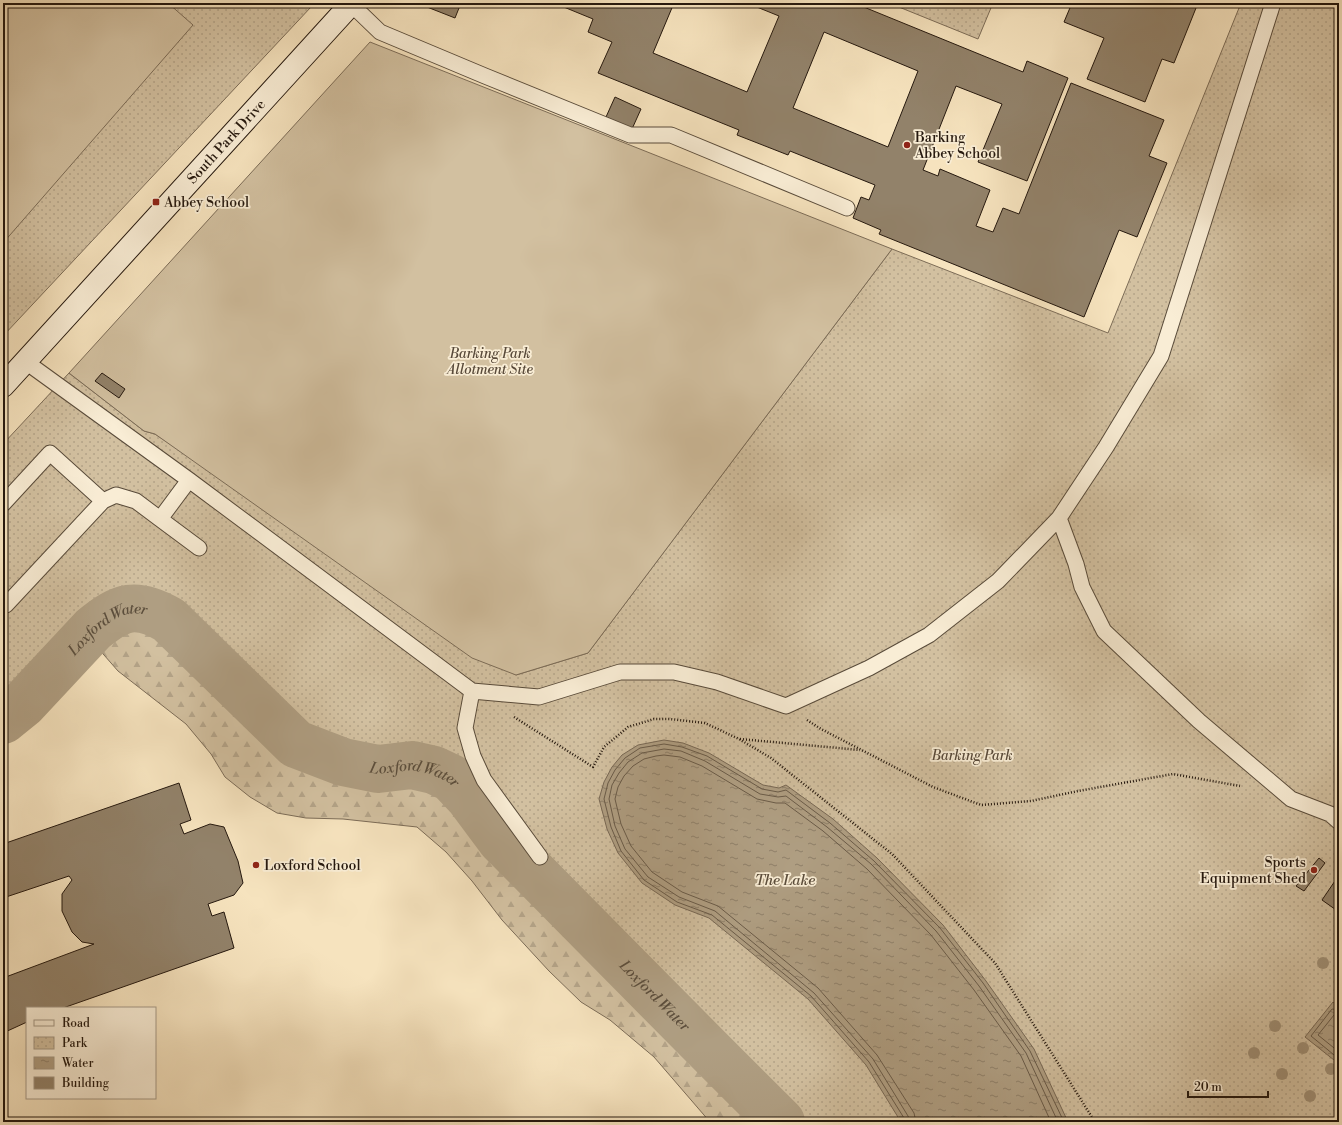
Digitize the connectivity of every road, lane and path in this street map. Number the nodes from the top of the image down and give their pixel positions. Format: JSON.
{"nodes":[{"id":1,"x":352,"y":3,"type":"edge"},
{"id":2,"x":1273,"y":3,"type":"edge"},
{"id":3,"x":847,"y":208,"type":"dead end"},
{"id":4,"x":26,"y":362,"type":"junction"},
{"id":5,"x":3,"y":386,"type":"edge"},
{"id":6,"x":188,"y":480,"type":"junction"},
{"id":7,"x":103,"y":501,"type":"junction"},
{"id":8,"x":3,"y":504,"type":"edge"},
{"id":9,"x":1059,"y":518,"type":"junction"},
{"id":10,"x":160,"y":519,"type":"junction"},
{"id":11,"x":199,"y":548,"type":"dead end"},
{"id":12,"x":3,"y":602,"type":"edge"},
{"id":13,"x":472,"y":691,"type":"junction"},
{"id":14,"x":786,"y":706,"type":"junction"},
{"id":15,"x":512,"y":716,"type":"dead end"},
{"id":16,"x":739,"y":739,"type":"junction"},
{"id":17,"x":863,"y":750,"type":"junction"},
{"id":18,"x":1241,"y":786,"type":"dead end"},
{"id":19,"x":1339,"y":822,"type":"edge"},
{"id":20,"x":540,"y":857,"type":"dead end"},
{"id":21,"x":1095,"y":1122,"type":"edge"}],
"edges":[{"from":1,"to":3,"type":"lane"},
{"from":1,"to":4,"type":"street","name":"South Park Drive"},
{"from":2,"to":9,"type":"lane"},
{"from":4,"to":5,"type":"street","name":"South Park Drive"},
{"from":4,"to":6,"type":"lane"},
{"from":6,"to":10,"type":"lane"},
{"from":6,"to":13,"type":"lane"},
{"from":7,"to":8,"type":"lane"},
{"from":7,"to":10,"type":"lane"},
{"from":7,"to":12,"type":"lane"},
{"from":9,"to":14,"type":"lane"},
{"from":9,"to":19,"type":"lane"},
{"from":10,"to":11,"type":"lane"},
{"from":13,"to":14,"type":"lane"},
{"from":13,"to":20,"type":"lane"},
{"from":14,"to":17,"type":"path"},
{"from":15,"to":16,"type":"path"},
{"from":16,"to":17,"type":"path"},
{"from":16,"to":21,"type":"path"},
{"from":17,"to":18,"type":"path"}]}
